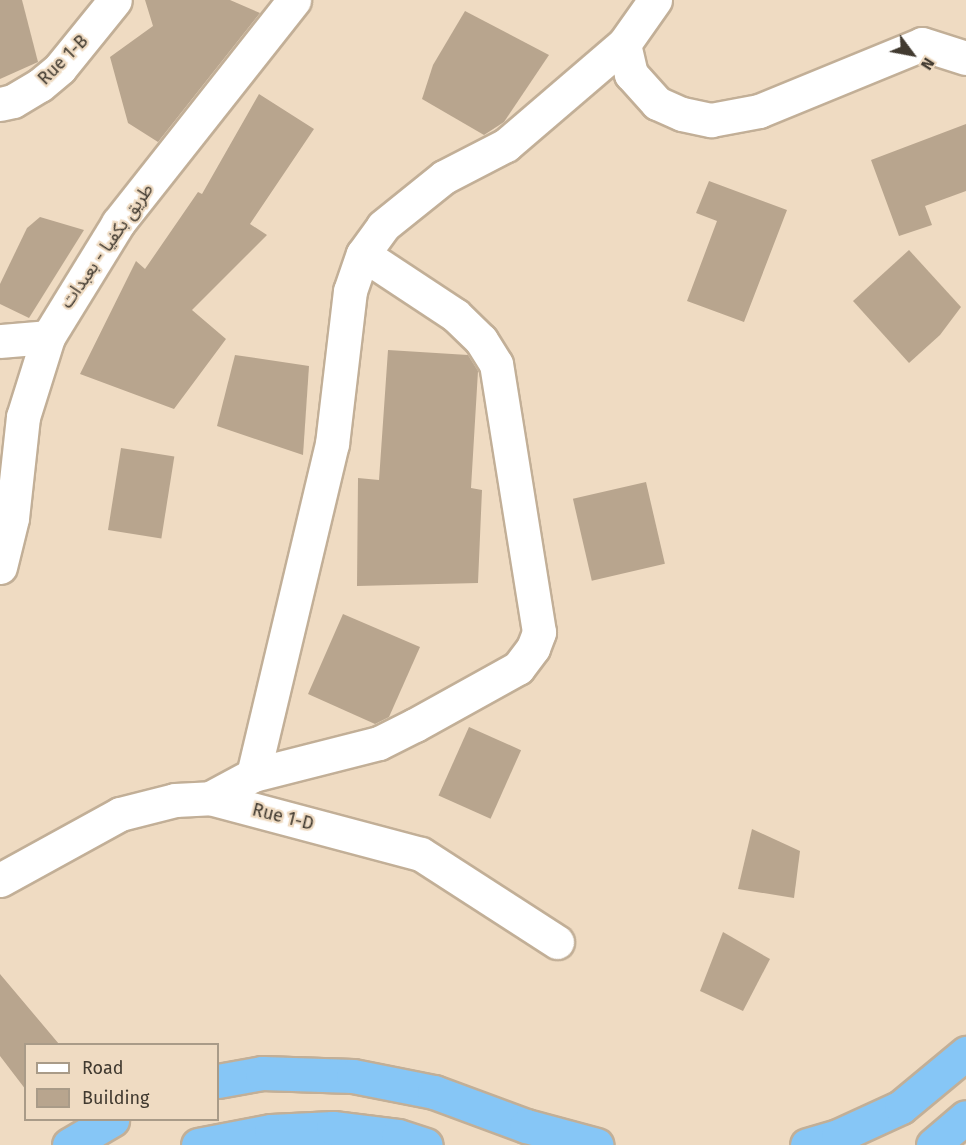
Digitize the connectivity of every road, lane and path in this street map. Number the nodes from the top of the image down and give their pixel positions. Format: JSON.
{"nodes":[{"id":1,"x":115,"y":0,"type":"edge"},
{"id":2,"x":294,"y":0,"type":"edge"},
{"id":3,"x":655,"y":0,"type":"edge"},
{"id":4,"x":624,"y":44,"type":"junction"},
{"id":5,"x":966,"y":58,"type":"edge"},
{"id":6,"x":0,"y":104,"type":"edge"},
{"id":7,"x":363,"y":254,"type":"junction"},
{"id":8,"x":48,"y":337,"type":"junction"},
{"id":9,"x":0,"y":341,"type":"edge"},
{"id":10,"x":0,"y":567,"type":"edge"},
{"id":11,"x":253,"y":775,"type":"junction"},
{"id":12,"x":210,"y":798,"type":"junction"},
{"id":13,"x":0,"y":880,"type":"edge"},
{"id":14,"x":557,"y":942,"type":"dead end"},
{"id":15,"x":966,"y":1053,"type":"edge"},
{"id":16,"x":219,"y":1081,"type":"edge"},
{"id":17,"x":966,"y":1117,"type":"edge"},
{"id":18,"x":109,"y":1121,"type":"edge"},
{"id":19,"x":69,"y":1145,"type":"edge"},
{"id":20,"x":198,"y":1145,"type":"edge"},
{"id":21,"x":426,"y":1145,"type":"edge"},
{"id":22,"x":597,"y":1145,"type":"edge"},
{"id":23,"x":807,"y":1145,"type":"edge"},
{"id":24,"x":933,"y":1145,"type":"edge"}],
"edges":[{"from":1,"to":6,"type":"street","name":"Rue 1-B"},
{"from":2,"to":8,"type":"street","name":"طريق بكفيا - بعبدات"},
{"from":3,"to":4,"type":"street"},
{"from":4,"to":5,"type":"street"},
{"from":4,"to":7,"type":"street"},
{"from":7,"to":11,"type":"street"},
{"from":7,"to":11,"type":"street"},
{"from":8,"to":9,"type":"street"},
{"from":8,"to":10,"type":"street","name":"طريق بكفيا - بعبدات"},
{"from":11,"to":12,"type":"street"},
{"from":12,"to":13,"type":"street","name":"Rue 1-D"},
{"from":12,"to":14,"type":"street","name":"Rue 1-D"},
{"from":15,"to":23,"type":"highway"},
{"from":16,"to":22,"type":"highway"},
{"from":17,"to":24,"type":"highway"},
{"from":18,"to":19,"type":"highway"},
{"from":20,"to":21,"type":"highway"}]}
